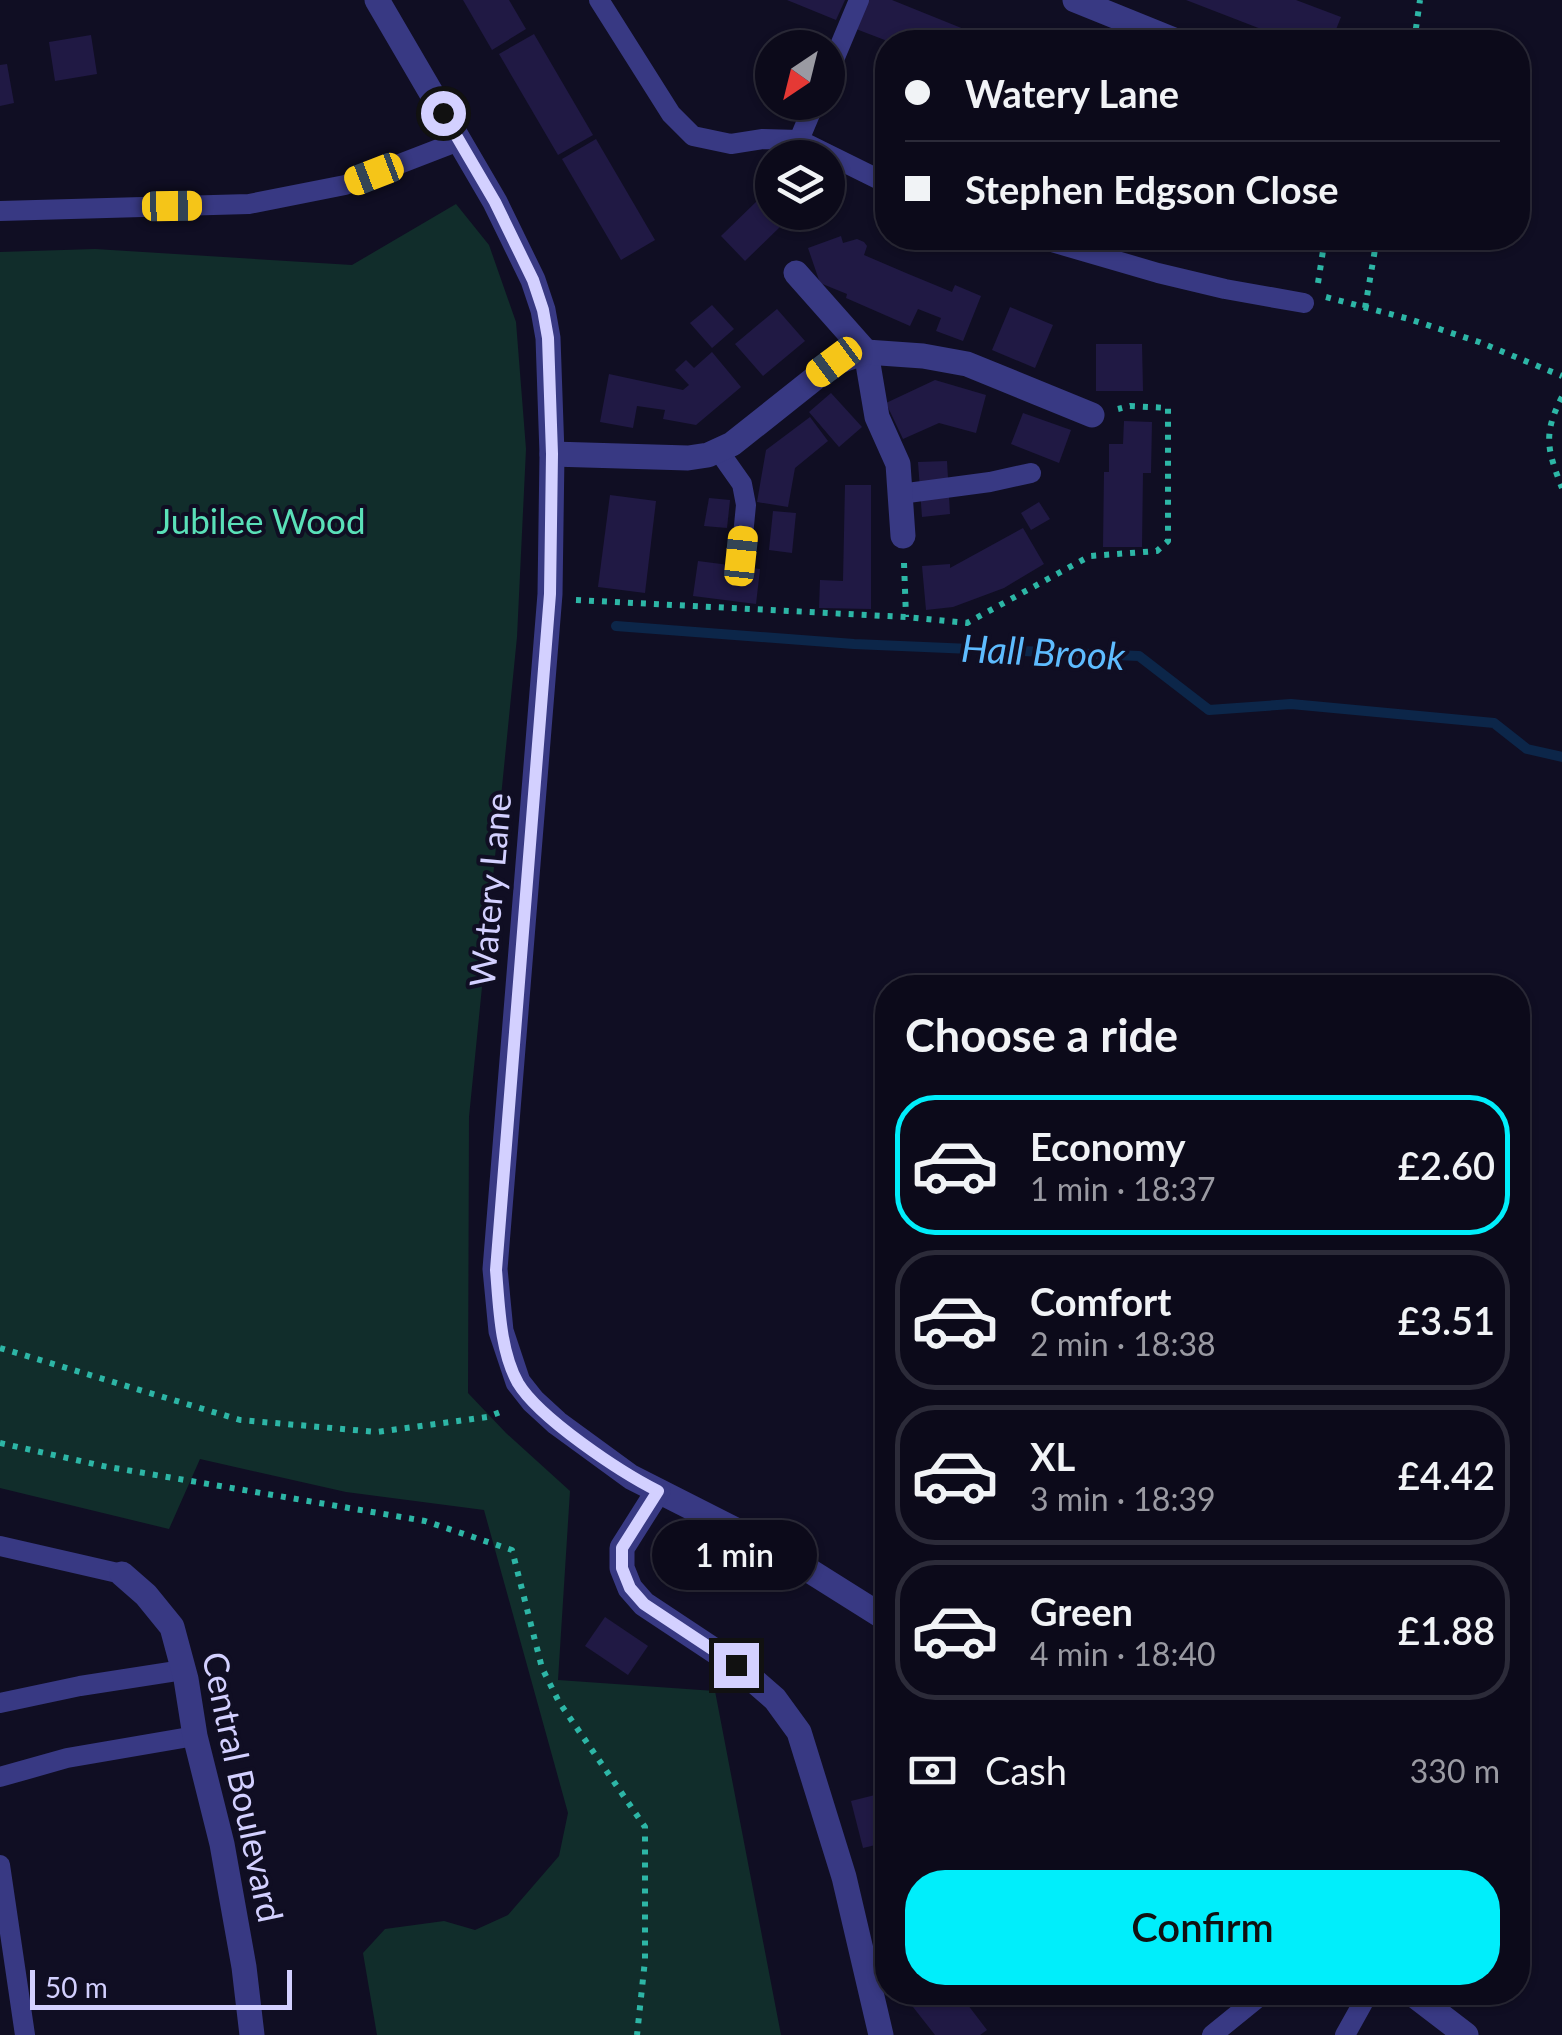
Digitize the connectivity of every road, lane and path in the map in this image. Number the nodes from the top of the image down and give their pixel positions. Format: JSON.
{"nodes":[{"id":1,"x":377,"y":0,"type":"edge"},
{"id":2,"x":600,"y":0,"type":"edge"},
{"id":3,"x":859,"y":0,"type":"edge"},
{"id":4,"x":1075,"y":0,"type":"edge"},
{"id":5,"x":1420,"y":0,"type":"edge"},
{"id":6,"x":1126,"y":10,"type":"edge"},
{"id":7,"x":1159,"y":30,"type":"edge"},
{"id":8,"x":1416,"y":30,"type":"edge"},
{"id":9,"x":845,"y":33,"type":"edge"},
{"id":10,"x":807,"y":120,"type":"edge"},
{"id":11,"x":755,"y":140,"type":"edge"},
{"id":12,"x":757,"y":140,"type":"edge"},
{"id":13,"x":799,"y":140,"type":"joint"},
{"id":14,"x":460,"y":141,"type":"junction"},
{"id":15,"x":845,"y":163,"type":"edge"},
{"id":16,"x":875,"y":178,"type":"edge"},
{"id":17,"x":0,"y":212,"type":"edge"},
{"id":18,"x":1079,"y":250,"type":"edge"},
{"id":19,"x":1323,"y":250,"type":"edge"},
{"id":20,"x":1375,"y":250,"type":"edge"},
{"id":21,"x":796,"y":273,"type":"dead end"},
{"id":22,"x":1304,"y":303,"type":"dead end"},
{"id":23,"x":1365,"y":308,"type":"junction"},
{"id":24,"x":866,"y":352,"type":"junction"},
{"id":25,"x":1562,"y":376,"type":"edge"},
{"id":26,"x":1562,"y":397,"type":"edge"},
{"id":27,"x":1092,"y":415,"type":"joint"},
{"id":28,"x":718,"y":450,"type":"junction"},
{"id":29,"x":552,"y":454,"type":"junction"},
{"id":30,"x":1031,"y":473,"type":"dead end"},
{"id":31,"x":1562,"y":488,"type":"edge"},
{"id":32,"x":900,"y":494,"type":"junction"},
{"id":33,"x":903,"y":536,"type":"joint"},
{"id":34,"x":741,"y":556,"type":"dead end"},
{"id":35,"x":550,"y":594,"type":"junction"},
{"id":36,"x":906,"y":617,"type":"junction"},
{"id":37,"x":0,"y":1348,"type":"edge"},
{"id":38,"x":533,"y":1401,"type":"junction"},
{"id":39,"x":0,"y":1443,"type":"edge"},
{"id":40,"x":658,"y":1491,"type":"junction"},
{"id":41,"x":0,"y":1546,"type":"edge"},
{"id":42,"x":122,"y":1574,"type":"joint"},
{"id":43,"x":875,"y":1612,"type":"edge"},
{"id":44,"x":184,"y":1670,"type":"junction"},
{"id":45,"x":0,"y":1703,"type":"edge"},
{"id":46,"x":194,"y":1736,"type":"junction"},
{"id":47,"x":0,"y":1777,"type":"edge"},
{"id":48,"x":0,"y":1865,"type":"edge"},
{"id":49,"x":1249,"y":2005,"type":"edge"},
{"id":50,"x":1361,"y":2005,"type":"edge"},
{"id":51,"x":1427,"y":2005,"type":"edge"},
{"id":52,"x":25,"y":2035,"type":"edge"},
{"id":53,"x":252,"y":2035,"type":"edge"},
{"id":54,"x":637,"y":2035,"type":"edge"},
{"id":55,"x":881,"y":2035,"type":"edge"},
{"id":56,"x":1212,"y":2035,"type":"edge"},
{"id":57,"x":1345,"y":2035,"type":"edge"},
{"id":58,"x":1466,"y":2035,"type":"edge"}],
"edges":[{"from":1,"to":14,"type":"street","name":"Watery Lane"},
{"from":2,"to":11,"type":"lane"},
{"from":3,"to":9,"type":"lane"},
{"from":4,"to":6,"type":"street"},
{"from":5,"to":8,"type":"path"},
{"from":6,"to":7,"type":"street"},
{"from":10,"to":13,"type":"lane"},
{"from":12,"to":13,"type":"lane"},
{"from":14,"to":17,"type":"lane"},
{"from":14,"to":29,"type":"street","name":"Watery Lane"},
{"from":15,"to":16,"type":"lane"},
{"from":18,"to":22,"type":"lane"},
{"from":19,"to":23,"type":"path"},
{"from":20,"to":23,"type":"path"},
{"from":21,"to":24,"type":"street"},
{"from":23,"to":25,"type":"path"},
{"from":24,"to":27,"type":"street"},
{"from":24,"to":28,"type":"street"},
{"from":24,"to":32,"type":"street"},
{"from":26,"to":31,"type":"path"},
{"from":27,"to":36,"type":"path"},
{"from":28,"to":29,"type":"street"},
{"from":28,"to":34,"type":"lane"},
{"from":29,"to":35,"type":"street","name":"Watery Lane"},
{"from":30,"to":32,"type":"lane"},
{"from":32,"to":33,"type":"street"},
{"from":33,"to":36,"type":"path"},
{"from":35,"to":36,"type":"path"},
{"from":35,"to":38,"type":"street","name":"Watery Lane"},
{"from":37,"to":38,"type":"path"},
{"from":38,"to":40,"type":"street","name":"Watery Lane"},
{"from":39,"to":54,"type":"path"},
{"from":40,"to":43,"type":"street","name":"Watery Lane"},
{"from":40,"to":55,"type":"street"},
{"from":41,"to":42,"type":"lane"},
{"from":42,"to":44,"type":"street","name":"Central Boulevard"},
{"from":44,"to":45,"type":"lane"},
{"from":44,"to":46,"type":"street","name":"Central Boulevard"},
{"from":46,"to":47,"type":"lane"},
{"from":46,"to":53,"type":"street","name":"Central Boulevard"},
{"from":48,"to":52,"type":"lane"},
{"from":49,"to":56,"type":"lane"},
{"from":50,"to":57,"type":"lane"},
{"from":51,"to":58,"type":"street"}]}
